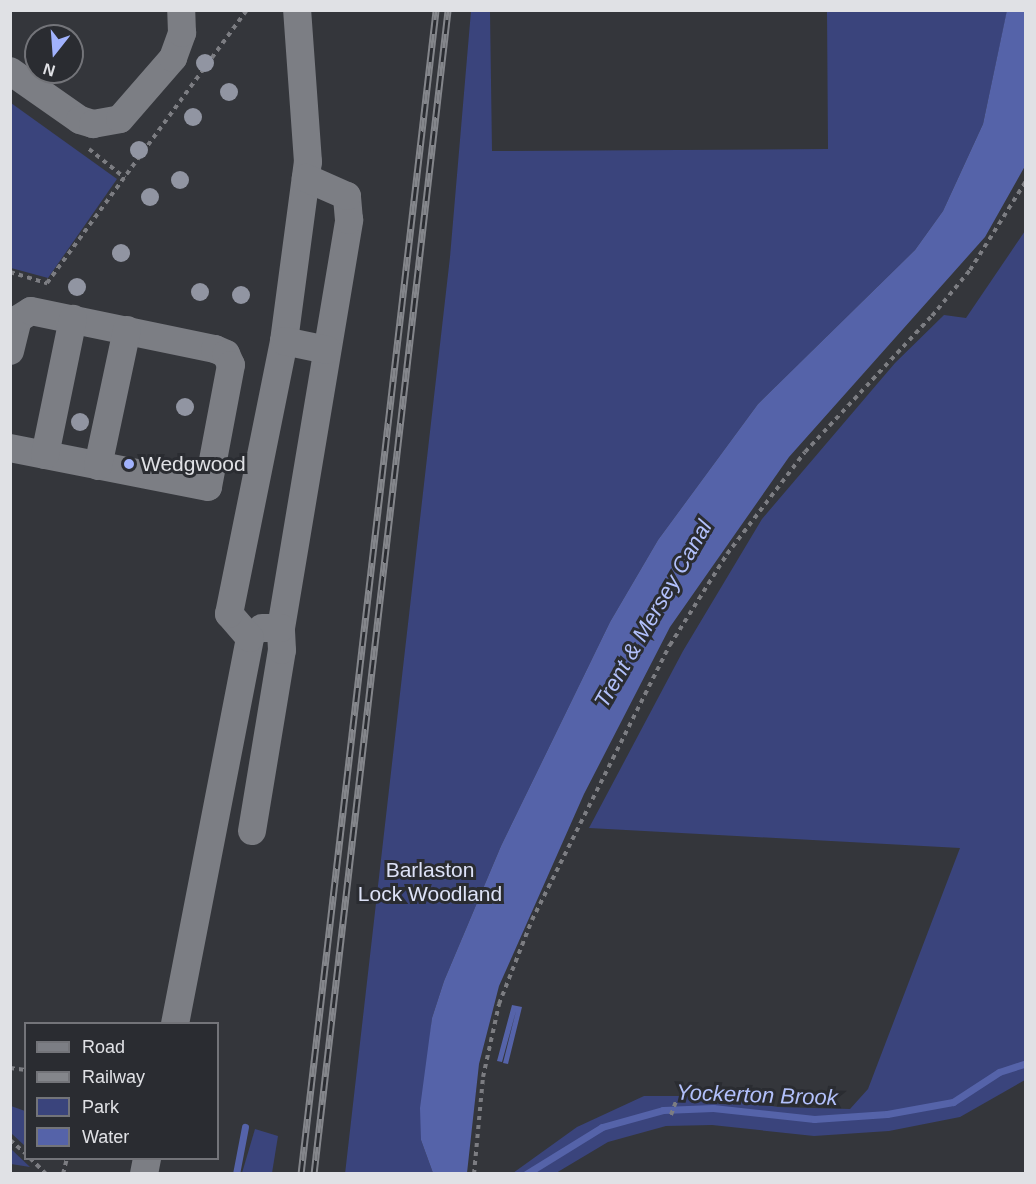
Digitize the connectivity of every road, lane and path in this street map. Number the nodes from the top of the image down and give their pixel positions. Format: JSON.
{"nodes":[{"id":1,"x":181,"y":10,"type":"edge"},
{"id":2,"x":247,"y":10,"type":"edge"},
{"id":3,"x":297,"y":10,"type":"edge"},
{"id":4,"x":10,"y":71,"type":"edge"},
{"id":5,"x":306,"y":178,"type":"junction"},
{"id":6,"x":1026,"y":181,"type":"edge"},
{"id":7,"x":10,"y":272,"type":"edge"},
{"id":8,"x":73,"y":319,"type":"junction"},
{"id":9,"x":127,"y":330,"type":"junction"},
{"id":10,"x":284,"y":341,"type":"junction"},
{"id":11,"x":327,"y":350,"type":"junction"},
{"id":12,"x":10,"y":351,"type":"edge"},
{"id":13,"x":10,"y":448,"type":"edge"},
{"id":14,"x":45,"y":455,"type":"junction"},
{"id":15,"x":98,"y":466,"type":"junction"},
{"id":16,"x":208,"y":487,"type":"junction"},
{"id":17,"x":251,"y":499,"type":"junction"},
{"id":18,"x":245,"y":628,"type":"junction"},
{"id":19,"x":281,"y":628,"type":"junction"},
{"id":20,"x":252,"y":831,"type":"dead end"},
{"id":21,"x":175,"y":1022,"type":"edge"},
{"id":22,"x":676,"y":1101,"type":"dead end"},
{"id":23,"x":671,"y":1115,"type":"dead end"},
{"id":24,"x":10,"y":1140,"type":"edge"},
{"id":25,"x":24,"y":1152,"type":"edge"},
{"id":26,"x":32,"y":1160,"type":"edge"},
{"id":27,"x":46,"y":1173,"type":"edge"},
{"id":28,"x":474,"y":1173,"type":"edge"}],
"edges":[{"from":1,"to":4,"type":"lane"},
{"from":2,"to":7,"type":"path"},
{"from":3,"to":5,"type":"lane"},
{"from":5,"to":10,"type":"lane"},
{"from":5,"to":11,"type":"lane"},
{"from":6,"to":28,"type":"path"},
{"from":8,"to":9,"type":"lane"},
{"from":8,"to":12,"type":"lane"},
{"from":8,"to":14,"type":"lane"},
{"from":9,"to":15,"type":"lane"},
{"from":9,"to":16,"type":"lane"},
{"from":10,"to":11,"type":"lane"},
{"from":10,"to":17,"type":"lane"},
{"from":11,"to":19,"type":"lane"},
{"from":13,"to":14,"type":"lane"},
{"from":14,"to":15,"type":"lane"},
{"from":15,"to":16,"type":"lane"},
{"from":16,"to":17,"type":"lane"},
{"from":17,"to":18,"type":"lane"},
{"from":18,"to":19,"type":"lane"},
{"from":18,"to":21,"type":"lane"},
{"from":19,"to":20,"type":"lane"},
{"from":22,"to":23,"type":"path"},
{"from":24,"to":25,"type":"path"},
{"from":26,"to":27,"type":"path"}]}
